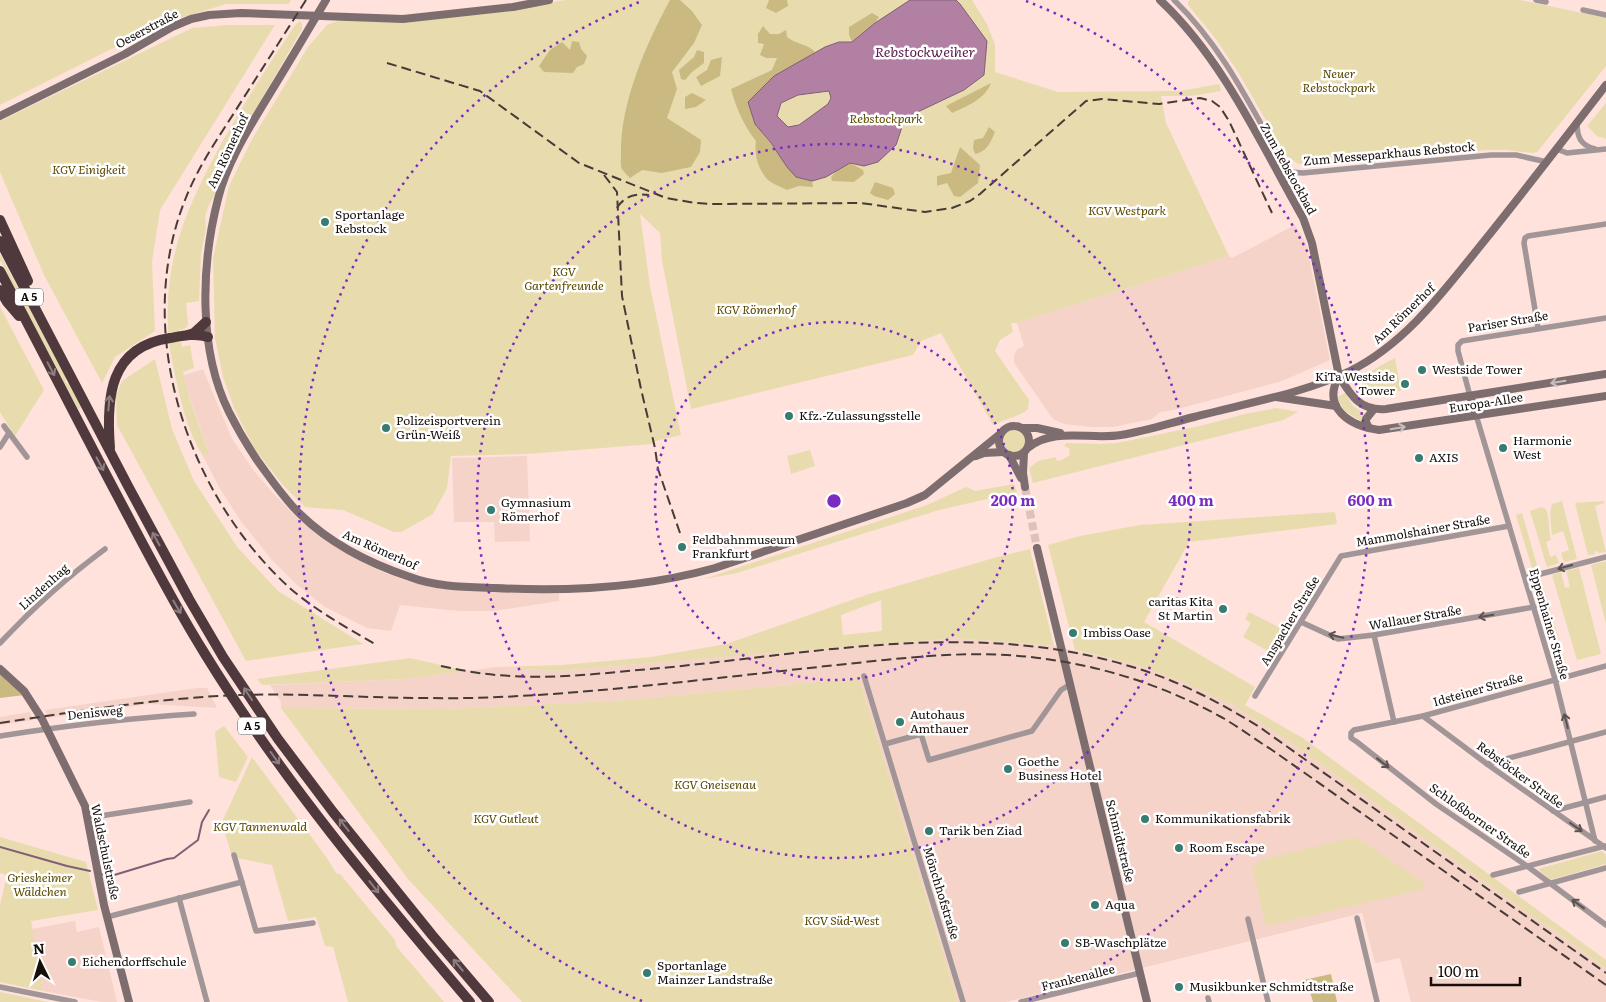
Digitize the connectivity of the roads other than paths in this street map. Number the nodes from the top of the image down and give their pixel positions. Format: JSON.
{"nodes":[{"id":1,"x":326,"y":0,"type":"edge"},
{"id":2,"x":548,"y":0,"type":"edge"},
{"id":3,"x":1160,"y":0,"type":"edge"},
{"id":4,"x":1174,"y":0,"type":"edge"},
{"id":5,"x":1536,"y":0,"type":"edge"},
{"id":6,"x":1546,"y":2,"type":"dead end"},
{"id":7,"x":1583,"y":10,"type":"dead end"},
{"id":8,"x":317,"y":15,"type":"junction"},
{"id":9,"x":1606,"y":15,"type":"edge"},
{"id":10,"x":1606,"y":85,"type":"edge"},
{"id":11,"x":0,"y":116,"type":"edge"},
{"id":12,"x":1577,"y":122,"type":"junction"},
{"id":13,"x":1557,"y":149,"type":"junction"},
{"id":14,"x":1606,"y":149,"type":"edge"},
{"id":15,"x":1597,"y":150,"type":"junction"},
{"id":16,"x":1547,"y":162,"type":"junction"},
{"id":17,"x":0,"y":220,"type":"edge"},
{"id":18,"x":1606,"y":224,"type":"edge"},
{"id":19,"x":0,"y":241,"type":"edge"},
{"id":20,"x":0,"y":272,"type":"edge"},
{"id":21,"x":0,"y":290,"type":"edge"},
{"id":22,"x":1606,"y":318,"type":"edge"},
{"id":23,"x":206,"y":322,"type":"junction"},
{"id":24,"x":28,"y":326,"type":"junction"},
{"id":25,"x":1538,"y":328,"type":"junction"},
{"id":26,"x":188,"y":336,"type":"junction"},
{"id":27,"x":208,"y":337,"type":"junction"},
{"id":28,"x":59,"y":353,"type":"junction"},
{"id":29,"x":1606,"y":374,"type":"edge"},
{"id":30,"x":1339,"y":376,"type":"junction"},
{"id":31,"x":1274,"y":396,"type":"junction"},
{"id":32,"x":1470,"y":396,"type":"junction"},
{"id":33,"x":1606,"y":396,"type":"edge"},
{"id":34,"x":1336,"y":406,"type":"junction"},
{"id":35,"x":1374,"y":409,"type":"junction"},
{"id":36,"x":1476,"y":415,"type":"junction"},
{"id":37,"x":4,"y":426,"type":"dead end"},
{"id":38,"x":1023,"y":428,"type":"junction"},
{"id":39,"x":1370,"y":428,"type":"junction"},
{"id":40,"x":9,"y":433,"type":"junction"},
{"id":41,"x":1000,"y":434,"type":"junction"},
{"id":42,"x":1072,"y":436,"type":"junction"},
{"id":43,"x":0,"y":447,"type":"edge"},
{"id":44,"x":1026,"y":450,"type":"junction"},
{"id":45,"x":110,"y":451,"type":"junction"},
{"id":46,"x":1006,"y":454,"type":"junction"},
{"id":47,"x":27,"y":457,"type":"dead end"},
{"id":48,"x":972,"y":457,"type":"junction"},
{"id":49,"x":1509,"y":526,"type":"junction"},
{"id":50,"x":1037,"y":548,"type":"tunnel mouth"},
{"id":51,"x":105,"y":549,"type":"dead end"},
{"id":52,"x":1341,"y":556,"type":"joint"},
{"id":53,"x":1606,"y":557,"type":"edge"},
{"id":54,"x":1525,"y":578,"type":"junction"},
{"id":55,"x":1534,"y":607,"type":"junction"},
{"id":56,"x":1301,"y":622,"type":"junction"},
{"id":57,"x":1374,"y":635,"type":"junction"},
{"id":58,"x":0,"y":643,"type":"edge"},
{"id":59,"x":1606,"y":666,"type":"edge"},
{"id":60,"x":0,"y":669,"type":"edge"},
{"id":61,"x":864,"y":676,"type":"dead end"},
{"id":62,"x":1555,"y":679,"type":"junction"},
{"id":63,"x":1070,"y":685,"type":"junction"},
{"id":64,"x":1255,"y":696,"type":"dead end"},
{"id":65,"x":194,"y":714,"type":"dead end"},
{"id":66,"x":1424,"y":716,"type":"junction"},
{"id":67,"x":1394,"y":722,"type":"junction"},
{"id":68,"x":47,"y":728,"type":"junction"},
{"id":69,"x":1354,"y":730,"type":"joint"},
{"id":70,"x":1606,"y":732,"type":"edge"},
{"id":71,"x":0,"y":736,"type":"edge"},
{"id":72,"x":1571,"y":742,"type":"junction"},
{"id":73,"x":885,"y":744,"type":"junction"},
{"id":74,"x":1488,"y":764,"type":"junction"},
{"id":75,"x":1606,"y":797,"type":"edge"},
{"id":76,"x":190,"y":802,"type":"dead end"},
{"id":77,"x":1585,"y":802,"type":"junction"},
{"id":78,"x":1553,"y":811,"type":"junction"},
{"id":79,"x":87,"y":818,"type":"junction"},
{"id":80,"x":1595,"y":841,"type":"junction"},
{"id":81,"x":1605,"y":847,"type":"edge"},
{"id":82,"x":234,"y":855,"type":"dead end"},
{"id":83,"x":1527,"y":866,"type":"junction"},
{"id":84,"x":1606,"y":868,"type":"edge"},
{"id":85,"x":1493,"y":875,"type":"dead end"},
{"id":86,"x":242,"y":882,"type":"junction"},
{"id":87,"x":1549,"y":884,"type":"junction"},
{"id":88,"x":1519,"y":892,"type":"dead end"},
{"id":89,"x":179,"y":898,"type":"junction"},
{"id":90,"x":107,"y":916,"type":"junction"},
{"id":91,"x":1357,"y":918,"type":"dead end"},
{"id":92,"x":1248,"y":919,"type":"dead end"},
{"id":93,"x":313,"y":923,"type":"dead end"},
{"id":94,"x":1606,"y":925,"type":"edge"},
{"id":95,"x":1140,"y":973,"type":"junction"},
{"id":96,"x":0,"y":987,"type":"edge"},
{"id":97,"x":75,"y":1002,"type":"edge"},
{"id":98,"x":129,"y":1002,"type":"edge"},
{"id":99,"x":207,"y":1002,"type":"edge"},
{"id":100,"x":470,"y":1002,"type":"edge"},
{"id":101,"x":489,"y":1002,"type":"edge"},
{"id":102,"x":963,"y":1002,"type":"edge"},
{"id":103,"x":1021,"y":1002,"type":"edge"},
{"id":104,"x":1147,"y":1002,"type":"edge"},
{"id":105,"x":1268,"y":1002,"type":"edge"},
{"id":106,"x":1377,"y":1002,"type":"edge"}],
"edges":[{"from":1,"to":8,"type":"main road","name":"Am Römerhof"},
{"from":2,"to":8,"type":"main road","name":"Oeserstraße"},
{"from":3,"to":30,"type":"main road","name":"Zum Rebstockbad"},
{"from":4,"to":16,"type":"street","name":"Zum Messeparkhaus Rebstock"},
{"from":5,"to":6,"type":"street"},
{"from":7,"to":9,"type":"street"},
{"from":8,"to":11,"type":"main road","name":"Oeserstraße"},
{"from":8,"to":23,"type":"main road","name":"Am Römerhof"},
{"from":10,"to":12,"type":"main road","name":"Am Römerhof"},
{"from":12,"to":13,"type":"main road","name":"Am Römerhof"},
{"from":12,"to":15,"type":"street"},
{"from":13,"to":15,"type":"street"},
{"from":13,"to":16,"type":"main road","name":"Am Römerhof"},
{"from":14,"to":15,"type":"street"},
{"from":16,"to":30,"type":"main road","name":"Am Römerhof"},
{"from":17,"to":28,"type":"highway","number":"A 5"},
{"from":18,"to":25,"type":"street"},
{"from":19,"to":28,"type":"highway","number":"A 5"},
{"from":20,"to":24,"type":"highway","number":"A 5"},
{"from":21,"to":24,"type":"highway","number":"A 5"},
{"from":22,"to":25,"type":"street","name":"Pariser Straße"},
{"from":23,"to":26,"type":"highway"},
{"from":23,"to":27,"type":"main road","name":"Am Römerhof"},
{"from":24,"to":100,"type":"highway","number":"A 5","one_way":true},
{"from":25,"to":32,"type":"street","name":"Pariser Straße"},
{"from":26,"to":27,"type":"highway"},
{"from":45,"to":26,"type":"highway","one_way":true},
{"from":27,"to":48,"type":"main road","name":"Am Römerhof"},
{"from":28,"to":45,"type":"highway","number":"A 5"},
{"from":29,"to":32,"type":"main road","name":"Europa-Allee","one_way":true},
{"from":30,"to":31,"type":"main road","name":"Am Römerhof"},
{"from":30,"to":34,"type":"main road"},
{"from":30,"to":35,"type":"main road"},
{"from":31,"to":34,"type":"main road"},
{"from":31,"to":42,"type":"main road","name":"Am Römerhof"},
{"from":32,"to":35,"type":"main road","name":"Europa-Allee"},
{"from":32,"to":36,"type":"main road","name":"Pariser Straße"},
{"from":33,"to":36,"type":"main road","name":"Europa-Allee"},
{"from":34,"to":39,"type":"main road","name":"Europa-Allee"},
{"from":35,"to":39,"type":"main road"},
{"from":39,"to":36,"type":"main road","name":"Europa-Allee","one_way":true},
{"from":36,"to":49,"type":"street","name":"Eppenhainer Straße"},
{"from":37,"to":40,"type":"street"},
{"from":38,"to":41,"type":"main road"},
{"from":38,"to":42,"type":"main road","name":"Am Römerhof"},
{"from":38,"to":44,"type":"main road"},
{"from":40,"to":43,"type":"street"},
{"from":40,"to":47,"type":"street"},
{"from":41,"to":46,"type":"main road"},
{"from":41,"to":48,"type":"main road","name":"Am Römerhof"},
{"from":42,"to":44,"type":"main road","name":"Am Römerhof"},
{"from":44,"to":46,"type":"main road"},
{"from":44,"to":46,"type":"main road"},
{"from":101,"to":45,"type":"highway","number":"A 5","one_way":true},
{"from":46,"to":48,"type":"main road","name":"Am Römerhof"},
{"from":49,"to":52,"type":"street","name":"Mammolshainer Straße"},
{"from":49,"to":54,"type":"street","name":"Eppenhainer Straße"},
{"from":50,"to":63,"type":"main road","name":"Schmidtstraße"},
{"from":51,"to":58,"type":"street","name":"Lindenhag"},
{"from":52,"to":56,"type":"street","name":"Anspacher Straße"},
{"from":53,"to":54,"type":"street","one_way":true},
{"from":54,"to":55,"type":"street","name":"Eppenhainer Straße"},
{"from":55,"to":57,"type":"street","name":"Wallauer Straße","one_way":true},
{"from":55,"to":62,"type":"street","name":"Eppenhainer Straße"},
{"from":57,"to":56,"type":"street","name":"Wallauer Straße","one_way":true},
{"from":56,"to":64,"type":"street","name":"Anspacher Straße"},
{"from":57,"to":67,"type":"street"},
{"from":59,"to":62,"type":"street","name":"Idsteiner Straße"},
{"from":60,"to":68,"type":"main road","name":"Waldschulstraße"},
{"from":61,"to":73,"type":"street","name":"Mönchhofstraße"},
{"from":62,"to":66,"type":"street","name":"Idsteiner Straße"},
{"from":72,"to":62,"type":"street","name":"Eppenhainer Straße","one_way":true},
{"from":63,"to":73,"type":"street"},
{"from":63,"to":95,"type":"main road","name":"Schmidtstraße"},
{"from":65,"to":68,"type":"street","name":"Denisweg"},
{"from":66,"to":67,"type":"street","name":"Idsteiner Straße"},
{"from":66,"to":74,"type":"street","name":"Rebstöcker Straße"},
{"from":67,"to":69,"type":"street","name":"Idsteiner Straße"},
{"from":68,"to":71,"type":"street","name":"Denisweg"},
{"from":68,"to":79,"type":"main road","name":"Waldschulstraße"},
{"from":69,"to":83,"type":"street","name":"Schloßborner Straße","one_way":true},
{"from":70,"to":72,"type":"street"},
{"from":72,"to":74,"type":"street"},
{"from":72,"to":77,"type":"street","name":"Eppenhainer Straße"},
{"from":73,"to":102,"type":"street","name":"Mönchhofstraße"},
{"from":74,"to":78,"type":"street","name":"Rebstöcker Straße"},
{"from":75,"to":77,"type":"street"},
{"from":76,"to":79,"type":"street"},
{"from":77,"to":78,"type":"street"},
{"from":77,"to":80,"type":"street","name":"Eppenhainer Straße"},
{"from":78,"to":80,"type":"street","name":"Rebstöcker Straße","one_way":true},
{"from":79,"to":90,"type":"main road","name":"Waldschulstraße"},
{"from":80,"to":81,"type":"street","name":"Rebstöcker Straße"},
{"from":81,"to":83,"type":"street"},
{"from":82,"to":86,"type":"street"},
{"from":83,"to":85,"type":"street"},
{"from":83,"to":87,"type":"street","name":"Schloßborner Straße"},
{"from":84,"to":87,"type":"street"},
{"from":86,"to":89,"type":"street"},
{"from":86,"to":93,"type":"street"},
{"from":87,"to":88,"type":"street"},
{"from":94,"to":87,"type":"street","name":"Schloßborner Straße","one_way":true},
{"from":89,"to":90,"type":"street"},
{"from":89,"to":99,"type":"street"},
{"from":90,"to":98,"type":"main road","name":"Waldschulstraße"},
{"from":91,"to":106,"type":"street"},
{"from":92,"to":105,"type":"street"},
{"from":95,"to":103,"type":"street","name":"Frankenallee"},
{"from":95,"to":104,"type":"main road","name":"Schmidtstraße"},
{"from":96,"to":97,"type":"street"}]}
